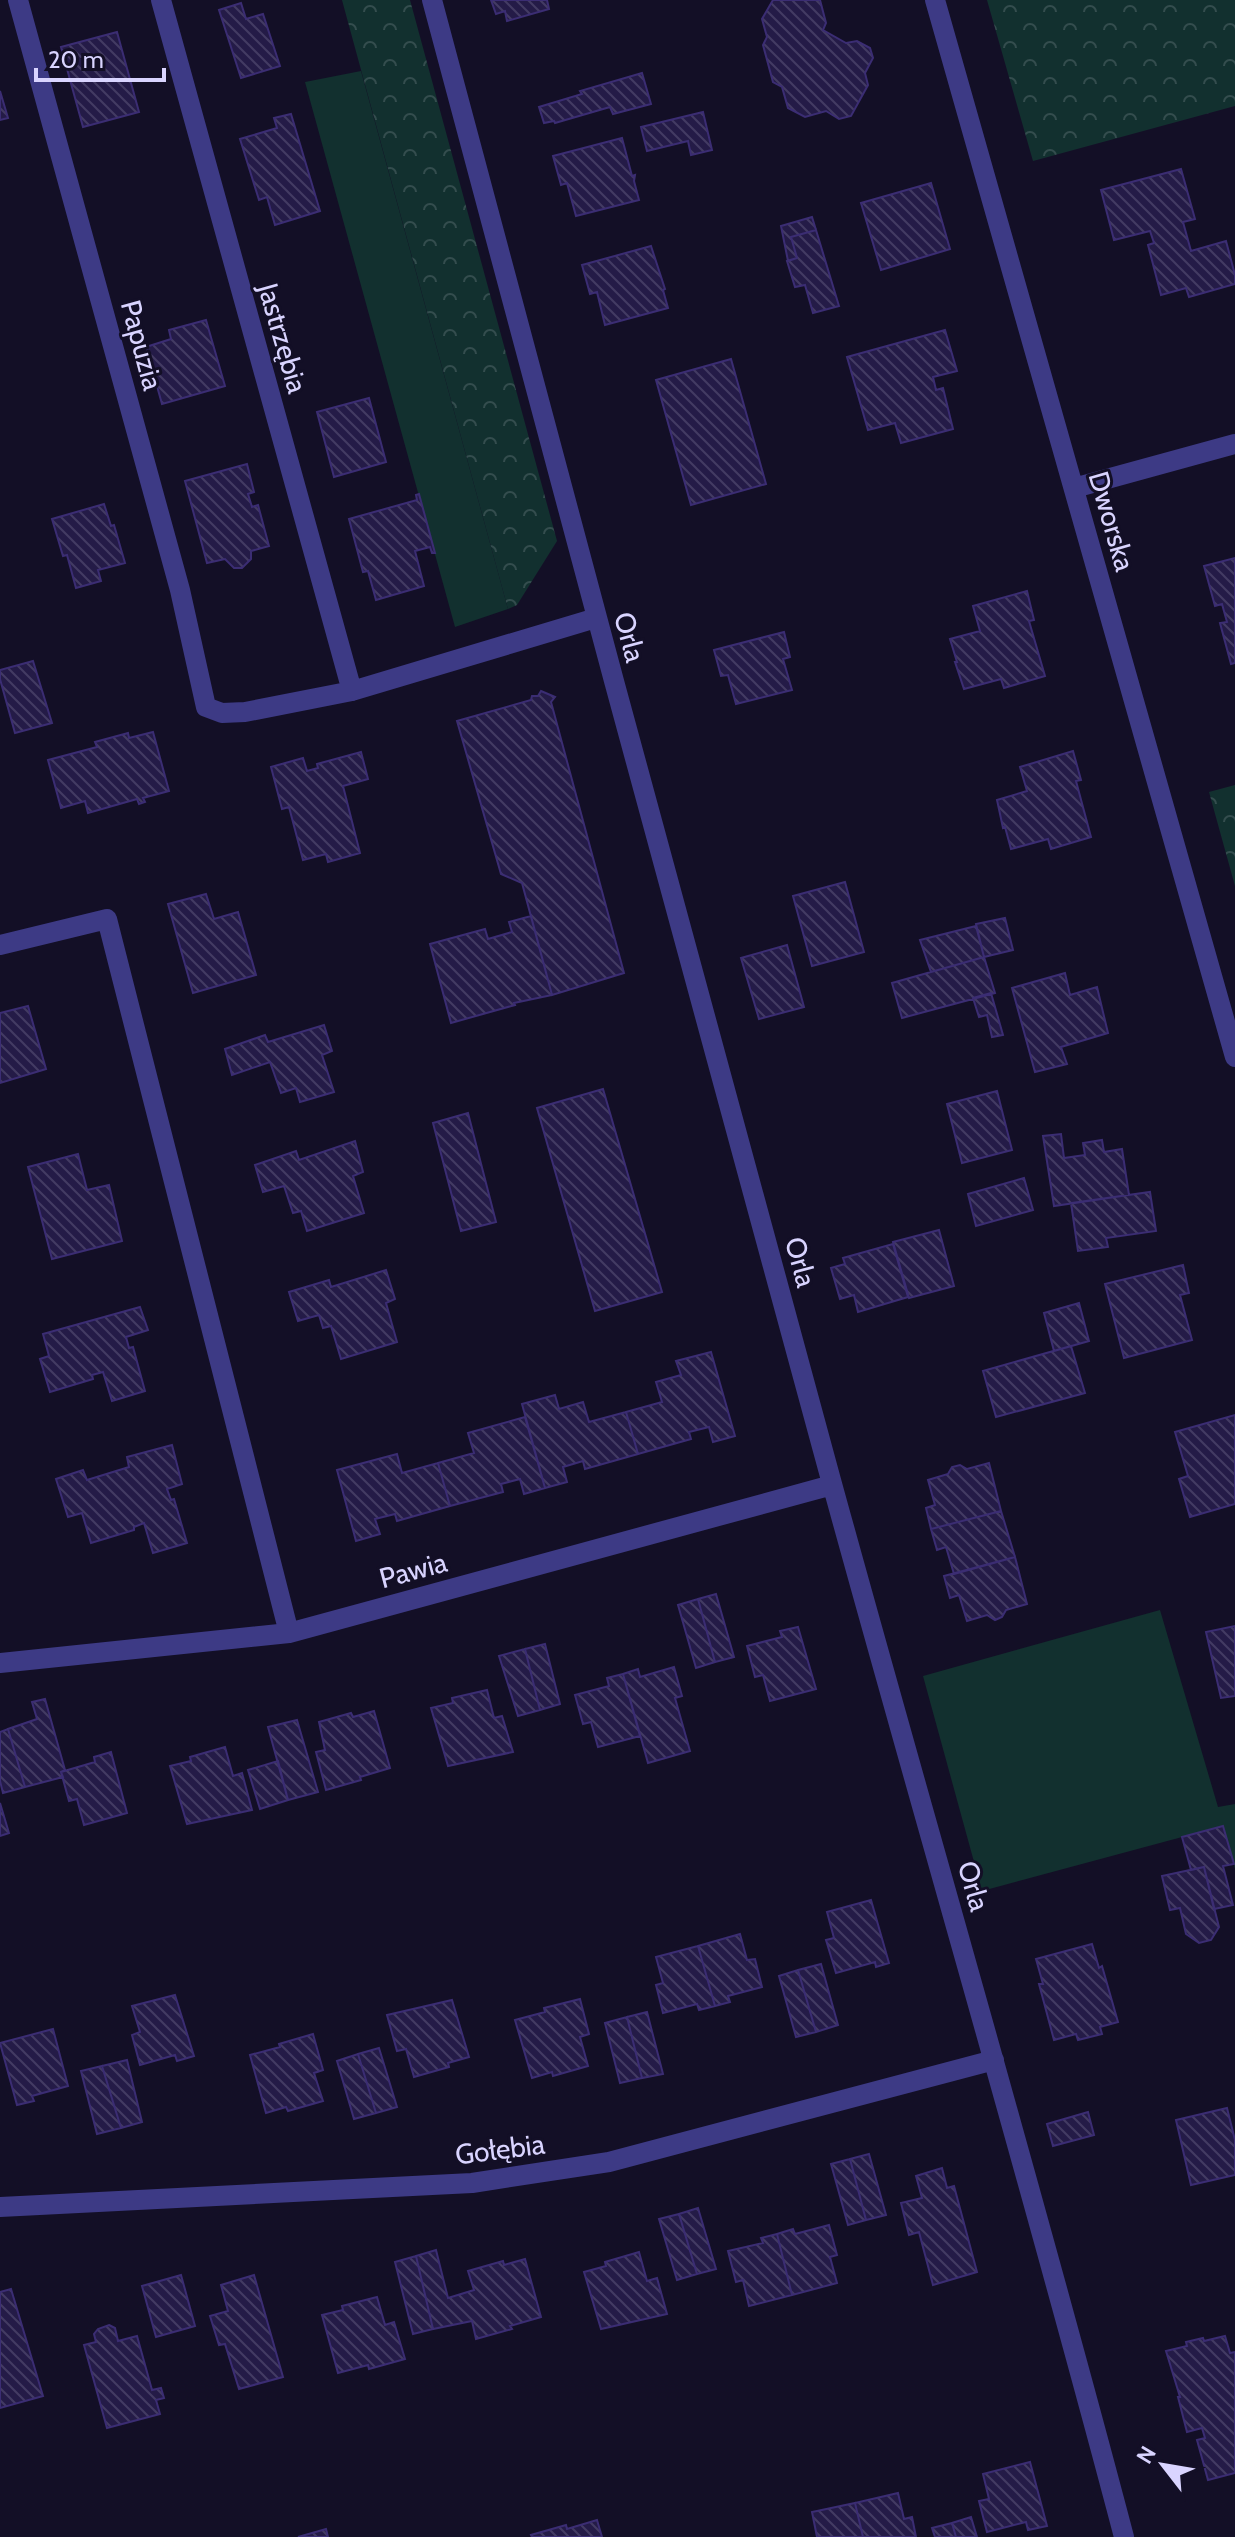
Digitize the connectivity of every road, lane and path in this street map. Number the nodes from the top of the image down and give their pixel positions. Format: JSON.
{"nodes":[{"id":1,"x":18,"y":0,"type":"edge"},
{"id":2,"x":161,"y":0,"type":"edge"},
{"id":3,"x":432,"y":0,"type":"edge"},
{"id":4,"x":935,"y":0,"type":"edge"},
{"id":5,"x":1235,"y":444,"type":"edge"},
{"id":6,"x":1074,"y":488,"type":"junction"},
{"id":7,"x":596,"y":618,"type":"junction"},
{"id":8,"x":352,"y":691,"type":"junction"},
{"id":9,"x":0,"y":945,"type":"edge"},
{"id":10,"x":1235,"y":1057,"type":"edge"},
{"id":11,"x":832,"y":1485,"type":"junction"},
{"id":12,"x":289,"y":1633,"type":"junction"},
{"id":13,"x":0,"y":1663,"type":"edge"},
{"id":14,"x":994,"y":2060,"type":"junction"},
{"id":15,"x":0,"y":2207,"type":"edge"},
{"id":16,"x":1124,"y":2537,"type":"edge"}],
"edges":[{"from":1,"to":8,"type":"street","name":"Papuzia"},
{"from":2,"to":8,"type":"street","name":"Jastrzębia"},
{"from":3,"to":7,"type":"street","name":"Orla"},
{"from":4,"to":6,"type":"street","name":"Dworska"},
{"from":5,"to":6,"type":"street"},
{"from":6,"to":10,"type":"street","name":"Dworska"},
{"from":7,"to":8,"type":"street"},
{"from":7,"to":11,"type":"street","name":"Orla"},
{"from":9,"to":12,"type":"street"},
{"from":11,"to":12,"type":"street","name":"Pawia"},
{"from":11,"to":14,"type":"street","name":"Orla"},
{"from":12,"to":13,"type":"street","name":"Pawia"},
{"from":14,"to":15,"type":"street","name":"Gołębia"},
{"from":14,"to":16,"type":"street","name":"Orla"}]}
